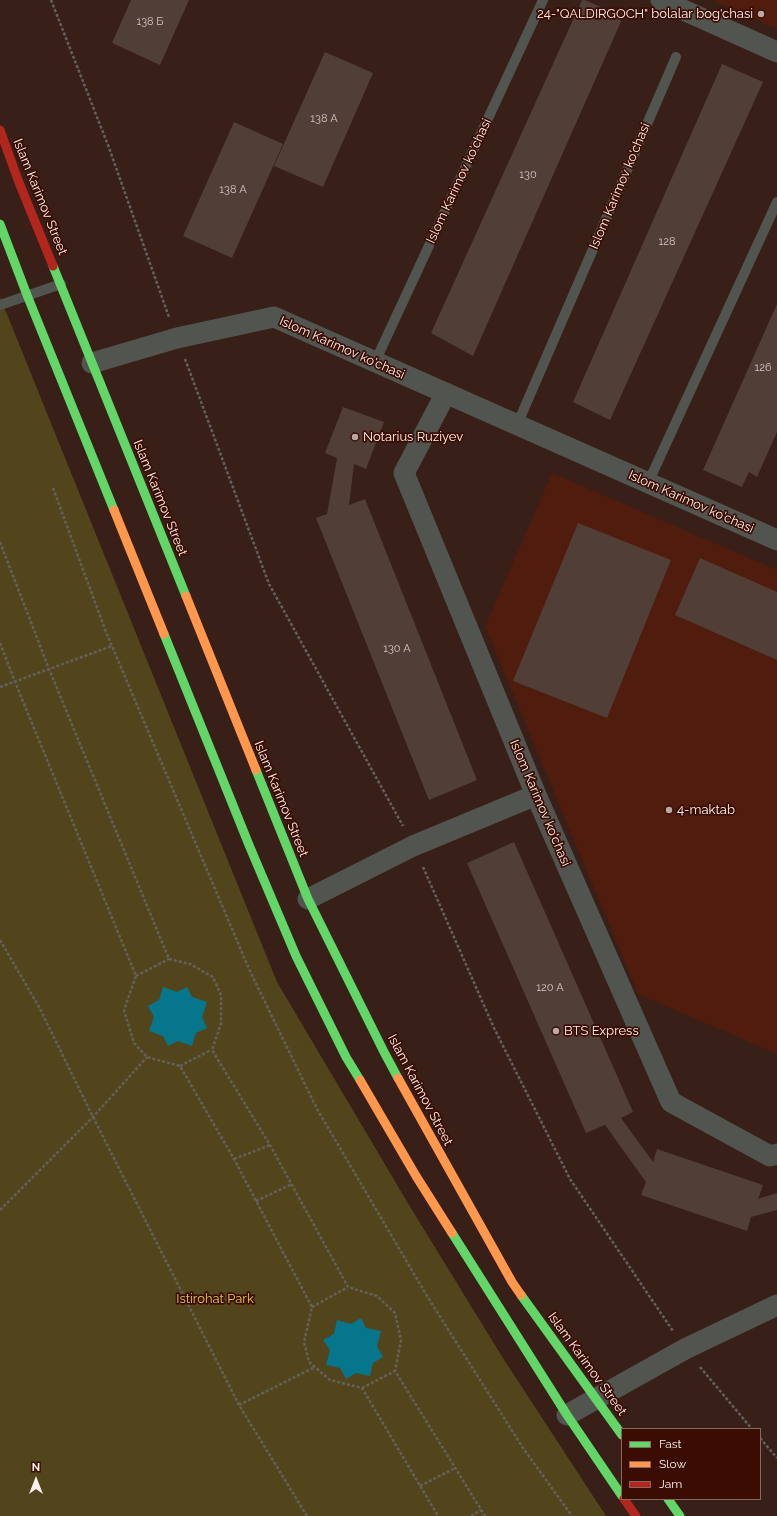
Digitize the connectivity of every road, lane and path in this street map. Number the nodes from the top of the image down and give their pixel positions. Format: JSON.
{"nodes":[{"id":1,"x":51,"y":0,"type":"edge"},
{"id":2,"x":543,"y":0,"type":"edge"},
{"id":3,"x":661,"y":0,"type":"edge"},
{"id":4,"x":777,"y":52,"type":"edge"},
{"id":5,"x":676,"y":57,"type":"dead end"},
{"id":6,"x":0,"y":130,"type":"edge"},
{"id":7,"x":777,"y":202,"type":"edge"},
{"id":8,"x":0,"y":224,"type":"edge"},
{"id":9,"x":61,"y":284,"type":"junction"},
{"id":10,"x":27,"y":295,"type":"junction"},
{"id":11,"x":0,"y":305,"type":"edge"},
{"id":12,"x":177,"y":338,"type":"junction"},
{"id":13,"x":375,"y":362,"type":"junction"},
{"id":14,"x":92,"y":363,"type":"junction"},
{"id":15,"x":446,"y":394,"type":"junction"},
{"id":16,"x":517,"y":425,"type":"junction"},
{"id":17,"x":648,"y":483,"type":"junction"},
{"id":18,"x":53,"y":488,"type":"dead end"},
{"id":19,"x":777,"y":540,"type":"edge"},
{"id":20,"x":0,"y":542,"type":"edge"},
{"id":21,"x":0,"y":643,"type":"edge"},
{"id":22,"x":112,"y":646,"type":"junction"},
{"id":23,"x":49,"y":669,"type":"junction"},
{"id":24,"x":15,"y":682,"type":"junction"},
{"id":25,"x":0,"y":687,"type":"edge"},
{"id":26,"x":536,"y":795,"type":"junction"},
{"id":27,"x":413,"y":846,"type":"junction"},
{"id":28,"x":308,"y":900,"type":"junction"},
{"id":29,"x":0,"y":940,"type":"edge"},
{"id":30,"x":169,"y":959,"type":"junction"},
{"id":31,"x":136,"y":976,"type":"junction"},
{"id":32,"x":212,"y":1050,"type":"junction"},
{"id":33,"x":147,"y":1057,"type":"junction"},
{"id":34,"x":180,"y":1066,"type":"junction"},
{"id":35,"x":93,"y":1117,"type":"junction"},
{"id":36,"x":270,"y":1144,"type":"junction"},
{"id":37,"x":777,"y":1154,"type":"edge"},
{"id":38,"x":234,"y":1159,"type":"junction"},
{"id":39,"x":292,"y":1184,"type":"junction"},
{"id":40,"x":256,"y":1201,"type":"junction"},
{"id":41,"x":0,"y":1210,"type":"edge"},
{"id":42,"x":348,"y":1287,"type":"junction"},
{"id":43,"x":777,"y":1305,"type":"edge"},
{"id":44,"x":312,"y":1307,"type":"junction"},
{"id":45,"x":685,"y":1349,"type":"junction"},
{"id":46,"x":315,"y":1367,"type":"junction"},
{"id":47,"x":395,"y":1371,"type":"junction"},
{"id":48,"x":362,"y":1388,"type":"junction"},
{"id":49,"x":596,"y":1398,"type":"junction"},
{"id":50,"x":239,"y":1405,"type":"junction"},
{"id":51,"x":567,"y":1415,"type":"junction"},
{"id":52,"x":751,"y":1428,"type":"edge"},
{"id":53,"x":621,"y":1434,"type":"edge"},
{"id":54,"x":761,"y":1439,"type":"edge"},
{"id":55,"x":777,"y":1458,"type":"edge"},
{"id":56,"x":455,"y":1468,"type":"junction"},
{"id":57,"x":420,"y":1486,"type":"junction"},
{"id":58,"x":621,"y":1495,"type":"edge"},
{"id":59,"x":625,"y":1500,"type":"edge"},
{"id":60,"x":669,"y":1500,"type":"edge"},
{"id":61,"x":481,"y":1510,"type":"junction"},
{"id":62,"x":307,"y":1516,"type":"edge"},
{"id":63,"x":438,"y":1516,"type":"edge"},
{"id":64,"x":471,"y":1516,"type":"edge"},
{"id":65,"x":485,"y":1516,"type":"edge"},
{"id":66,"x":572,"y":1516,"type":"edge"},
{"id":67,"x":636,"y":1516,"type":"edge"},
{"id":68,"x":680,"y":1516,"type":"edge"}],
"edges":[{"from":1,"to":12,"type":"path"},
{"from":2,"to":13,"type":"lane","name":"Islom Karimov ko‘chasi"},
{"from":3,"to":4,"type":"street"},
{"from":5,"to":16,"type":"lane","name":"Islom Karimov ko'chasi"},
{"from":6,"to":9,"type":"main road","name":"Islam Karimov Street"},
{"from":7,"to":17,"type":"lane"},
{"from":8,"to":10,"type":"main road"},
{"from":9,"to":10,"type":"lane"},
{"from":9,"to":14,"type":"main road","name":"Islam Karimov Street"},
{"from":10,"to":11,"type":"lane"},
{"from":10,"to":51,"type":"main road"},
{"from":12,"to":13,"type":"street","name":"Islom Karimov ko'chasi"},
{"from":12,"to":14,"type":"street","name":"Islom Karimov ko'chasi"},
{"from":12,"to":27,"type":"path"},
{"from":13,"to":15,"type":"street","name":"Islom Karimov ko'chasi"},
{"from":14,"to":28,"type":"main road","name":"Islam Karimov Street"},
{"from":15,"to":16,"type":"street","name":"Islom Karimov ko'chasi"},
{"from":15,"to":26,"type":"street","name":"Islom Karimov ko‘chasi"},
{"from":16,"to":17,"type":"street","name":"Islom Karimov ko'chasi"},
{"from":17,"to":19,"type":"street","name":"Islom Karimov ko'chasi"},
{"from":18,"to":22,"type":"path"},
{"from":20,"to":23,"type":"path"},
{"from":21,"to":24,"type":"path"},
{"from":22,"to":23,"type":"path"},
{"from":22,"to":66,"type":"path"},
{"from":23,"to":24,"type":"path"},
{"from":23,"to":30,"type":"path"},
{"from":24,"to":25,"type":"path"},
{"from":24,"to":31,"type":"path"},
{"from":26,"to":27,"type":"street"},
{"from":26,"to":37,"type":"street","name":"Islom Karimov ko‘chasi"},
{"from":27,"to":28,"type":"street"},
{"from":27,"to":45,"type":"path"},
{"from":28,"to":49,"type":"main road","name":"Islam Karimov Street"},
{"from":29,"to":35,"type":"path"},
{"from":30,"to":31,"type":"path"},
{"from":30,"to":32,"type":"path"},
{"from":31,"to":33,"type":"path"},
{"from":32,"to":34,"type":"path"},
{"from":32,"to":36,"type":"path"},
{"from":33,"to":34,"type":"path"},
{"from":33,"to":35,"type":"path"},
{"from":34,"to":38,"type":"path"},
{"from":35,"to":41,"type":"path"},
{"from":35,"to":50,"type":"path"},
{"from":36,"to":38,"type":"path"},
{"from":36,"to":39,"type":"path"},
{"from":38,"to":40,"type":"path"},
{"from":39,"to":40,"type":"path"},
{"from":39,"to":42,"type":"path"},
{"from":40,"to":44,"type":"path"},
{"from":42,"to":44,"type":"path"},
{"from":42,"to":47,"type":"path"},
{"from":43,"to":45,"type":"street"},
{"from":44,"to":46,"type":"path"},
{"from":45,"to":49,"type":"street"},
{"from":45,"to":52,"type":"path"},
{"from":46,"to":48,"type":"path"},
{"from":46,"to":50,"type":"path"},
{"from":47,"to":48,"type":"path"},
{"from":47,"to":56,"type":"path"},
{"from":48,"to":57,"type":"path"},
{"from":49,"to":51,"type":"street"},
{"from":49,"to":53,"type":"main road","name":"Islam Karimov Street"},
{"from":50,"to":62,"type":"path"},
{"from":51,"to":58,"type":"main road"},
{"from":54,"to":55,"type":"path"},
{"from":56,"to":57,"type":"path"},
{"from":56,"to":61,"type":"path"},
{"from":57,"to":63,"type":"path"},
{"from":59,"to":67,"type":"main road"},
{"from":60,"to":68,"type":"main road"},
{"from":61,"to":64,"type":"path"},
{"from":61,"to":65,"type":"path"}]}
